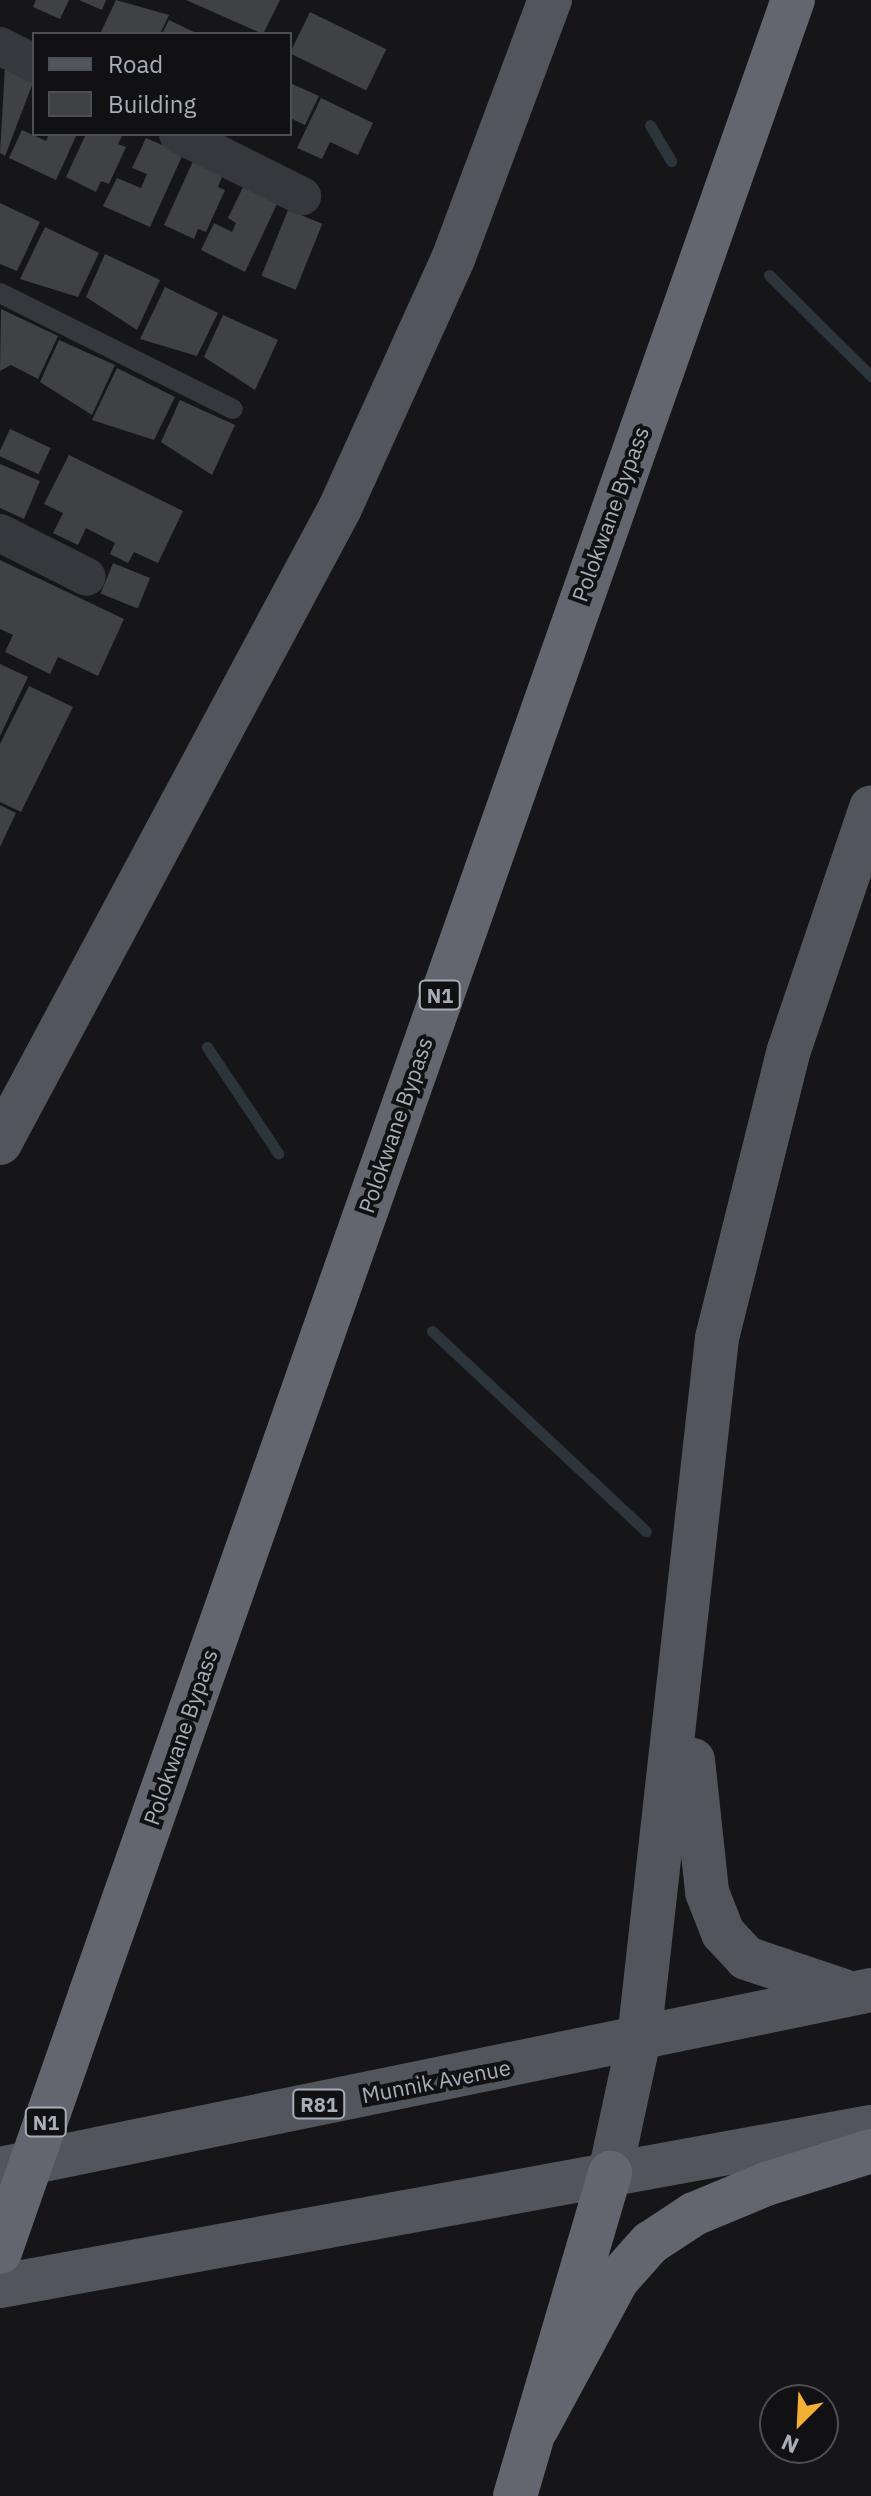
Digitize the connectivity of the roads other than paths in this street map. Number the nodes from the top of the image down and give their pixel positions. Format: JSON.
{"nodes":[{"id":1,"x":550,"y":0,"type":"edge"},
{"id":2,"x":793,"y":0,"type":"edge"},
{"id":3,"x":0,"y":46,"type":"edge"},
{"id":4,"x":32,"y":62,"type":"edge"},
{"id":5,"x":182,"y":136,"type":"edge"},
{"id":6,"x":302,"y":196,"type":"dead end"},
{"id":7,"x":0,"y":293,"type":"edge"},
{"id":8,"x":233,"y":409,"type":"dead end"},
{"id":9,"x":0,"y":533,"type":"edge"},
{"id":10,"x":87,"y":577,"type":"dead end"},
{"id":11,"x":871,"y":808,"type":"edge"},
{"id":12,"x":0,"y":1143,"type":"edge"},
{"id":13,"x":687,"y":1645,"type":"junction"},
{"id":14,"x":862,"y":1992,"type":"edge"},
{"id":15,"x":639,"y":2039,"type":"junction"},
{"id":16,"x":871,"y":2127,"type":"edge"},
{"id":17,"x":871,"y":2151,"type":"edge"},
{"id":18,"x":0,"y":2169,"type":"edge"},
{"id":19,"x":610,"y":2173,"type":"junction"},
{"id":20,"x":0,"y":2252,"type":"edge"},
{"id":21,"x":0,"y":2286,"type":"edge"},
{"id":22,"x":537,"y":2428,"type":"junction"},
{"id":23,"x":515,"y":2496,"type":"edge"}],
"edges":[{"from":1,"to":12,"type":"main road"},
{"from":2,"to":20,"type":"highway","name":"Polokwane Bypass","number":"N1","bridge":true},
{"from":3,"to":4,"type":"street"},
{"from":5,"to":6,"type":"street"},
{"from":7,"to":8,"type":"lane"},
{"from":9,"to":10,"type":"street"},
{"from":11,"to":13,"type":"main road"},
{"from":13,"to":14,"type":"main road"},
{"from":13,"to":15,"type":"main road"},
{"from":14,"to":15,"type":"main road","name":"Munnik Avenue","number":"R81"},
{"from":15,"to":18,"type":"main road","name":"Munnik Avenue","number":"R81"},
{"from":15,"to":19,"type":"main road"},
{"from":16,"to":19,"type":"main road"},
{"from":17,"to":22,"type":"highway"},
{"from":19,"to":21,"type":"main road"},
{"from":19,"to":22,"type":"highway"},
{"from":22,"to":23,"type":"highway"}]}
